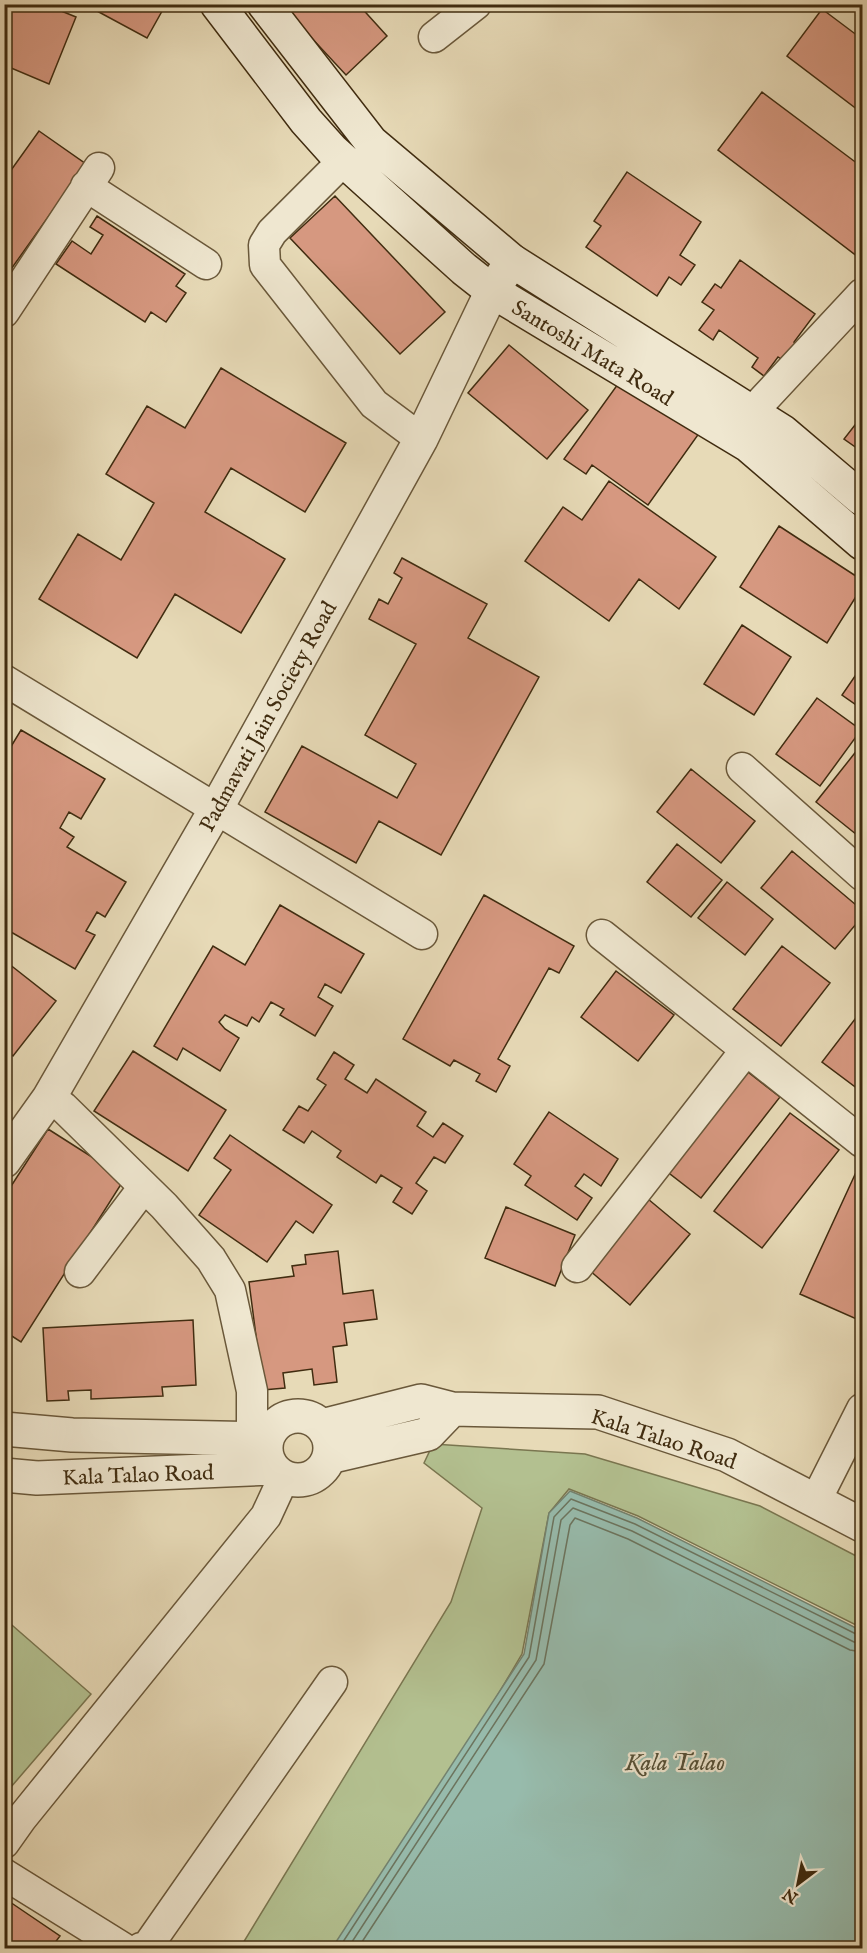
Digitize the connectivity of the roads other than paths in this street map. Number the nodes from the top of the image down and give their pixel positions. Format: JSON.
{"nodes":[{"id":1,"x":217,"y":4,"type":"edge"},
{"id":2,"x":264,"y":4,"type":"edge"},
{"id":3,"x":476,"y":4,"type":"edge"},
{"id":4,"x":434,"y":37,"type":"dead end"},
{"id":5,"x":338,"y":156,"type":"junction"},
{"id":6,"x":512,"y":261,"type":"junction"},
{"id":7,"x":206,"y":264,"type":"dead end"},
{"id":8,"x":492,"y":291,"type":"junction"},
{"id":9,"x":862,"y":294,"type":"edge"},
{"id":10,"x":4,"y":312,"type":"edge"},
{"id":11,"x":752,"y":412,"type":"junction"},
{"id":12,"x":421,"y":439,"type":"junction"},
{"id":13,"x":862,"y":499,"type":"edge"},
{"id":14,"x":862,"y":543,"type":"edge"},
{"id":15,"x":4,"y":680,"type":"edge"},
{"id":16,"x":742,"y":768,"type":"dead end"},
{"id":17,"x":216,"y":809,"type":"junction"},
{"id":18,"x":862,"y":875,"type":"edge"},
{"id":19,"x":422,"y":934,"type":"dead end"},
{"id":20,"x":602,"y":935,"type":"dead end"},
{"id":21,"x":746,"y":1050,"type":"junction"},
{"id":22,"x":49,"y":1098,"type":"junction"},
{"id":23,"x":862,"y":1142,"type":"edge"},
{"id":24,"x":7,"y":1150,"type":"edge"},
{"id":25,"x":144,"y":1187,"type":"junction"},
{"id":26,"x":577,"y":1267,"type":"dead end"},
{"id":27,"x":80,"y":1272,"type":"dead end"},
{"id":28,"x":862,"y":1409,"type":"edge"},
{"id":29,"x":4,"y":1429,"type":"edge"},
{"id":30,"x":326,"y":1442,"type":"junction"},
{"id":31,"x":269,"y":1456,"type":"junction"},
{"id":32,"x":4,"y":1476,"type":"edge"},
{"id":33,"x":816,"y":1500,"type":"junction"},
{"id":34,"x":862,"y":1525,"type":"edge"},
{"id":35,"x":332,"y":1682,"type":"dead end"},
{"id":36,"x":4,"y":1843,"type":"edge"},
{"id":37,"x":4,"y":1874,"type":"edge"},
{"id":38,"x":4,"y":1897,"type":"edge"},
{"id":39,"x":88,"y":1948,"type":"edge"},
{"id":40,"x":123,"y":1948,"type":"edge"},
{"id":41,"x":141,"y":1948,"type":"edge"}],
"edges":[{"from":1,"to":5,"type":"street","name":"Santoshi Mata Road"},
{"from":2,"to":6,"type":"street","name":"Santoshi Mata Road"},
{"from":3,"to":4,"type":"street"},
{"from":5,"to":8,"type":"street","name":"Santoshi Mata Road"},
{"from":5,"to":12,"type":"street"},
{"from":6,"to":8,"type":"street","name":"Padmavati Jain Society Road"},
{"from":6,"to":11,"type":"street","name":"Santoshi Mata Road"},
{"from":7,"to":10,"type":"street"},
{"from":8,"to":12,"type":"street","name":"Padmavati Jain Society Road"},
{"from":8,"to":14,"type":"street","name":"Santoshi Mata Road"},
{"from":9,"to":11,"type":"street"},
{"from":11,"to":13,"type":"street","name":"Santoshi Mata Road"},
{"from":12,"to":17,"type":"street","name":"Padmavati Jain Society Road"},
{"from":15,"to":17,"type":"street"},
{"from":16,"to":18,"type":"street"},
{"from":17,"to":19,"type":"street"},
{"from":17,"to":22,"type":"street","name":"Padmavati Jain Society Road"},
{"from":20,"to":21,"type":"street"},
{"from":21,"to":23,"type":"street"},
{"from":21,"to":26,"type":"street"},
{"from":22,"to":24,"type":"street","name":"Padmavati Jain Society Road"},
{"from":22,"to":25,"type":"street"},
{"from":25,"to":27,"type":"street"},
{"from":25,"to":31,"type":"street"},
{"from":28,"to":33,"type":"street"},
{"from":29,"to":31,"type":"street","name":"Kala Talao Road"},
{"from":30,"to":31,"type":"street"},
{"from":30,"to":31,"type":"street"},
{"from":30,"to":33,"type":"street","name":"Kala Talao Road"},
{"from":31,"to":32,"type":"street","name":"Kala Talao Road"},
{"from":31,"to":36,"type":"street"},
{"from":33,"to":34,"type":"street","name":"Kala Talao Road"},
{"from":35,"to":41,"type":"street"},
{"from":37,"to":40,"type":"street"},
{"from":38,"to":39,"type":"street"}]}
